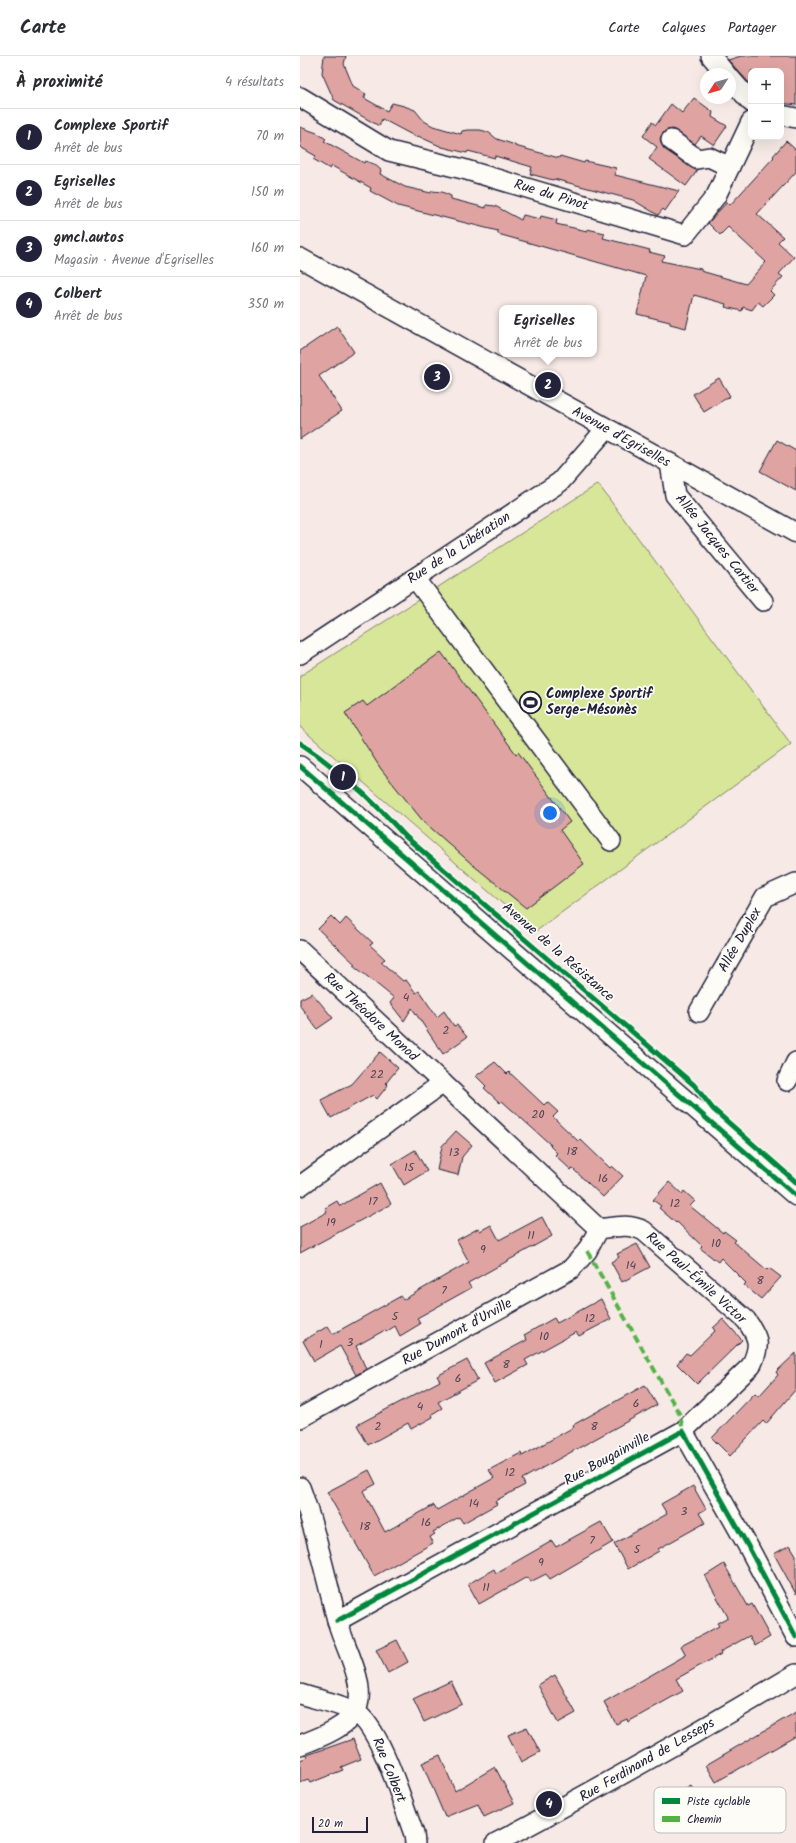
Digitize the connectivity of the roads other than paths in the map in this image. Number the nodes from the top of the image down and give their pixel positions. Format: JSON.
{"nodes":[{"id":1,"x":711,"y":56,"type":"edge"},
{"id":2,"x":721,"y":68,"type":"edge"},
{"id":3,"x":736,"y":85,"type":"edge"},
{"id":4,"x":300,"y":97,"type":"edge"},
{"id":5,"x":748,"y":99,"type":"edge"},
{"id":6,"x":784,"y":116,"type":"edge"},
{"id":7,"x":796,"y":118,"type":"edge"},
{"id":8,"x":748,"y":128,"type":"edge"},
{"id":9,"x":670,"y":140,"type":"dead end"},
{"id":10,"x":730,"y":166,"type":"junction"},
{"id":11,"x":300,"y":258,"type":"edge"},
{"id":12,"x":606,"y":428,"type":"junction"},
{"id":13,"x":670,"y":463,"type":"junction"},
{"id":14,"x":796,"y":533,"type":"edge"},
{"id":15,"x":415,"y":578,"type":"junction"},
{"id":16,"x":763,"y":601,"type":"dead end"},
{"id":17,"x":300,"y":654,"type":"edge"},
{"id":18,"x":300,"y":766,"type":"edge"},
{"id":19,"x":611,"y":841,"type":"dead end"},
{"id":20,"x":796,"y":883,"type":"edge"},
{"id":21,"x":300,"y":950,"type":"edge"},
{"id":22,"x":699,"y":1012,"type":"dead end"},
{"id":23,"x":796,"y":1062,"type":"edge"},
{"id":24,"x":786,"y":1081,"type":"dead end"},
{"id":25,"x":443,"y":1083,"type":"junction"},
{"id":26,"x":300,"y":1186,"type":"edge"},
{"id":27,"x":796,"y":1196,"type":"edge"},
{"id":28,"x":599,"y":1229,"type":"junction"},
{"id":29,"x":300,"y":1418,"type":"edge"},
{"id":30,"x":682,"y":1431,"type":"junction"},
{"id":31,"x":300,"y":1487,"type":"edge"},
{"id":32,"x":306,"y":1526,"type":"edge"},
{"id":33,"x":337,"y":1621,"type":"junction"},
{"id":34,"x":796,"y":1637,"type":"edge"},
{"id":35,"x":796,"y":1674,"type":"edge"},
{"id":36,"x":300,"y":1694,"type":"edge"},
{"id":37,"x":355,"y":1712,"type":"junction"},
{"id":38,"x":300,"y":1745,"type":"edge"},
{"id":39,"x":415,"y":1843,"type":"edge"},
{"id":40,"x":496,"y":1843,"type":"edge"}],
"edges":[{"from":1,"to":2,"type":"street"},
{"from":3,"to":5,"type":"street"},
{"from":4,"to":10,"type":"street","name":"Rue du Pinot"},
{"from":6,"to":7,"type":"street"},
{"from":8,"to":10,"type":"street","name":"Rue du Pinot"},
{"from":9,"to":10,"type":"street"},
{"from":11,"to":12,"type":"street","name":"Avenue d'Egriselles"},
{"from":12,"to":13,"type":"street","name":"Avenue d'Egriselles"},
{"from":12,"to":15,"type":"street","name":"Rue de la Libération"},
{"from":13,"to":14,"type":"street","name":"Avenue d'Egriselles"},
{"from":13,"to":16,"type":"street","name":"Allée Jacques Cartier"},
{"from":15,"to":17,"type":"street","name":"Rue de la Libération"},
{"from":15,"to":19,"type":"street"},
{"from":18,"to":27,"type":"street","name":"Avenue de la Résistance"},
{"from":20,"to":22,"type":"street","name":"Allée Duplex"},
{"from":21,"to":25,"type":"street","name":"Rue Théodore Monod"},
{"from":23,"to":24,"type":"street"},
{"from":25,"to":26,"type":"street"},
{"from":25,"to":28,"type":"street"},
{"from":28,"to":29,"type":"street","name":"Rue Dumont d'Urville"},
{"from":28,"to":30,"type":"street","name":"Rue Paul-Émile Victor"},
{"from":30,"to":33,"type":"street","name":"Rue Bougainville"},
{"from":30,"to":34,"type":"street"},
{"from":31,"to":32,"type":"street"},
{"from":32,"to":33,"type":"street"},
{"from":33,"to":37,"type":"street"},
{"from":35,"to":40,"type":"street","name":"Rue Ferdinand de Lesseps"},
{"from":36,"to":37,"type":"street","name":"Rue Colbert"},
{"from":37,"to":38,"type":"street"},
{"from":37,"to":39,"type":"street","name":"Rue Colbert"}]}
